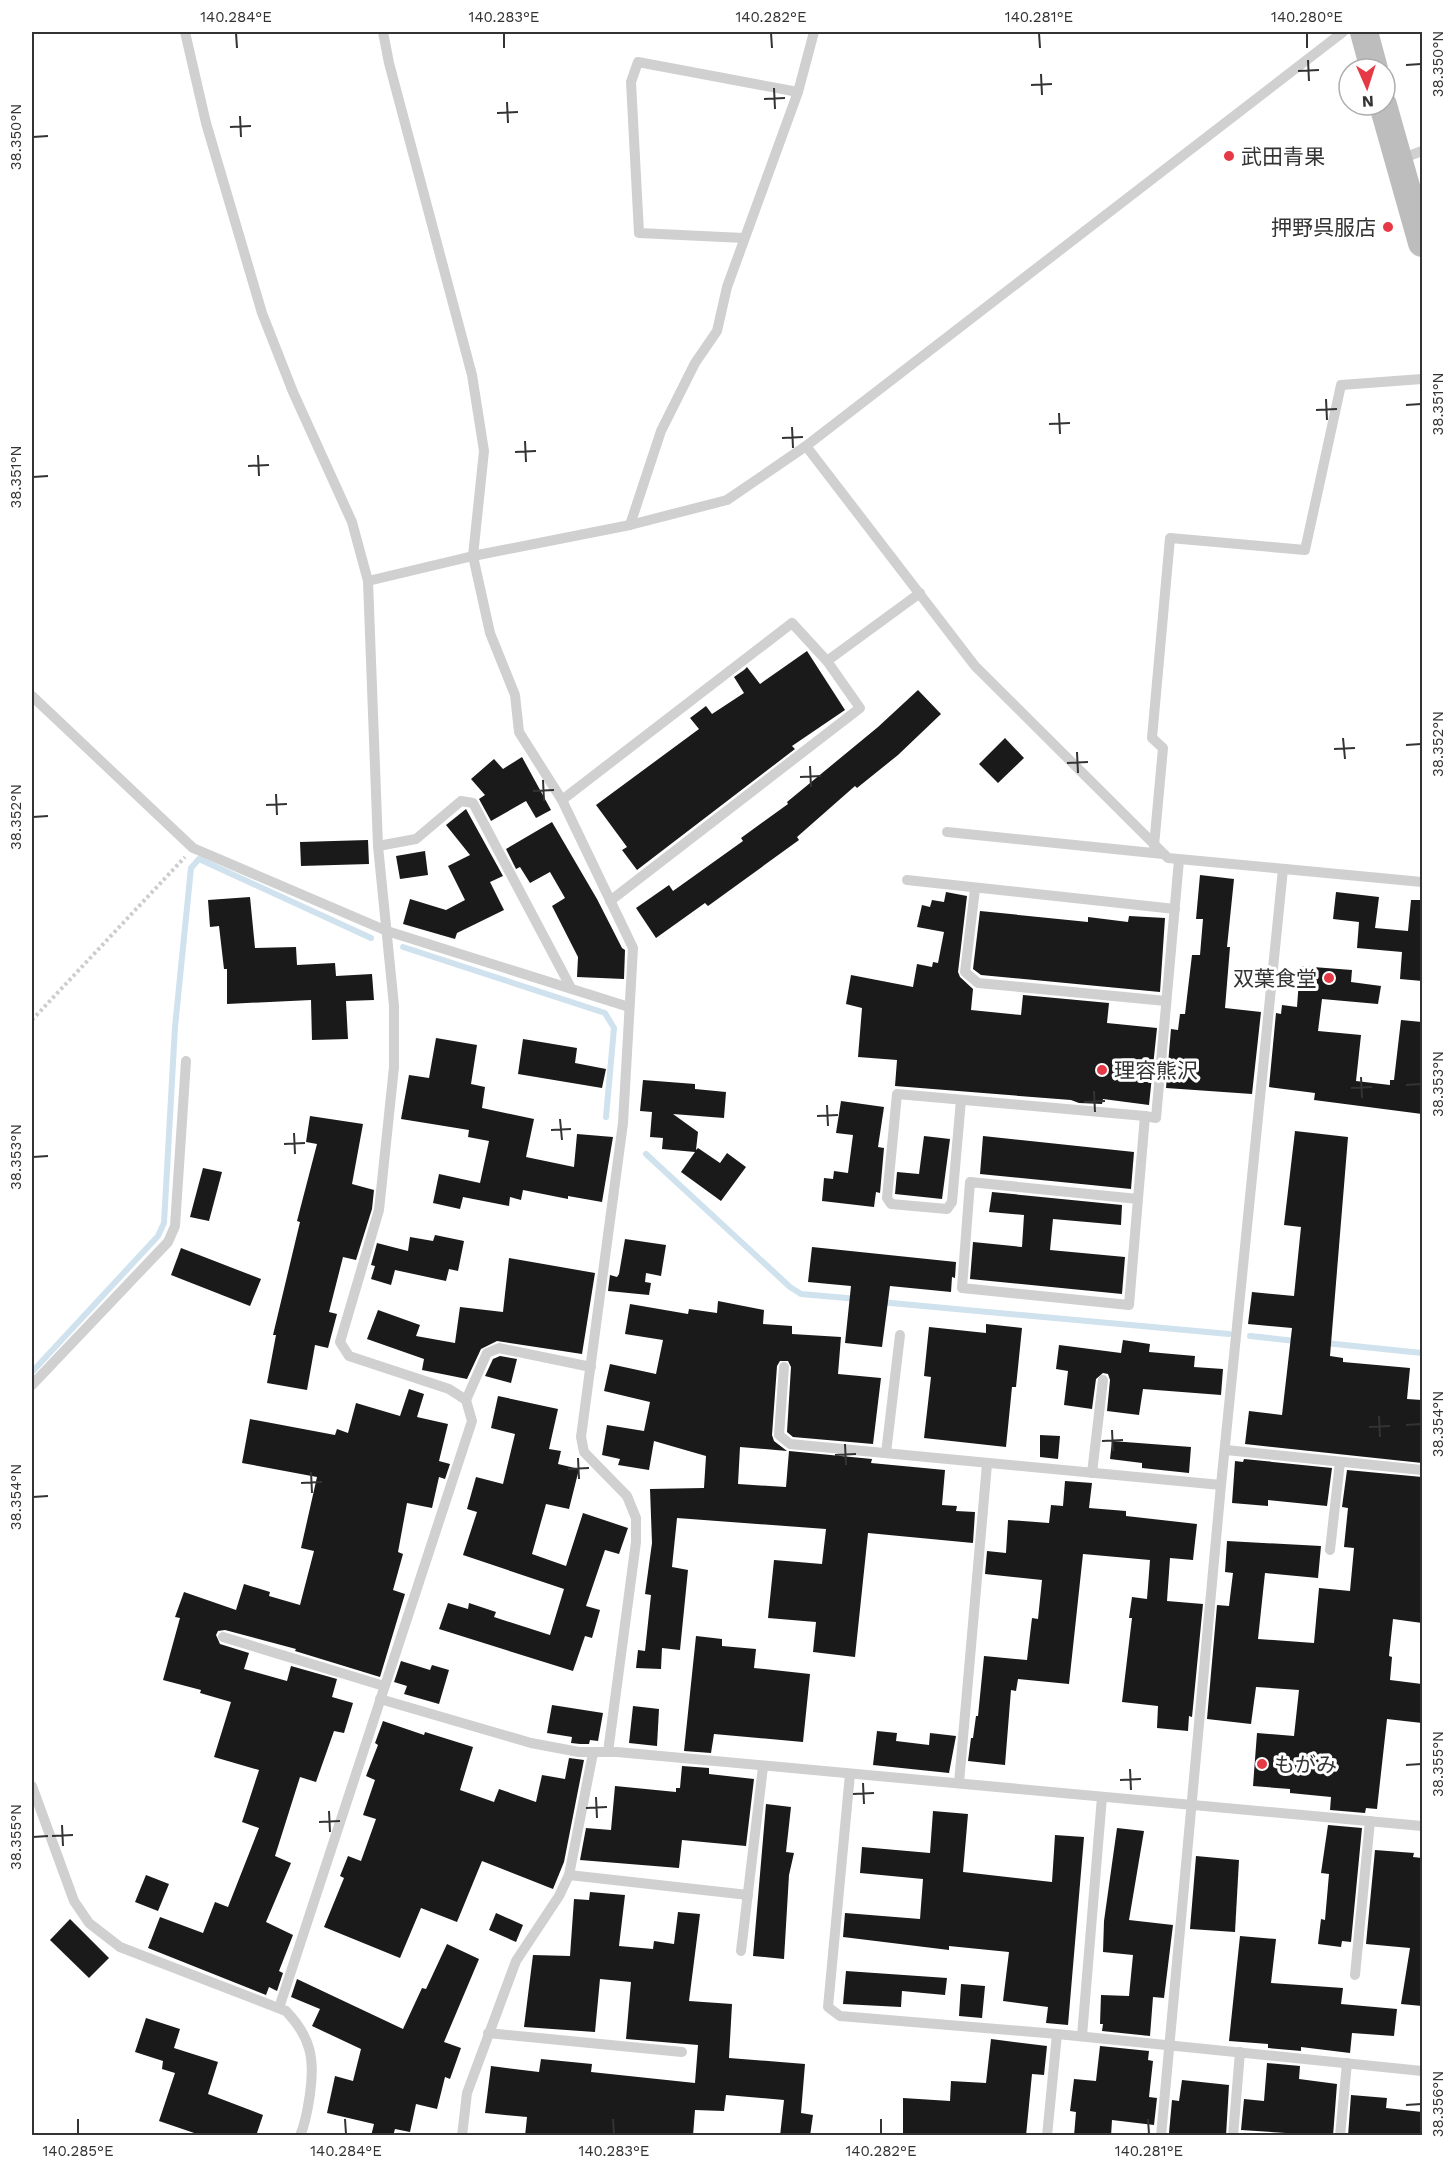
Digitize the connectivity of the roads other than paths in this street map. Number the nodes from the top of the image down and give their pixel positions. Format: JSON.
{"nodes":[{"id":1,"x":184,"y":32,"type":"edge"},
{"id":2,"x":383,"y":32,"type":"edge"},
{"id":3,"x":814,"y":32,"type":"edge"},
{"id":4,"x":1343,"y":32,"type":"edge"},
{"id":5,"x":1364,"y":32,"type":"edge"},
{"id":6,"x":1371,"y":57,"type":"edge"},
{"id":7,"x":798,"y":92,"type":"junction"},
{"id":8,"x":1389,"y":117,"type":"edge"},
{"id":9,"x":1410,"y":156,"type":"edge"},
{"id":10,"x":744,"y":238,"type":"junction"},
{"id":11,"x":1422,"y":243,"type":"edge"},
{"id":12,"x":1422,"y":379,"type":"edge"},
{"id":13,"x":806,"y":446,"type":"junction"},
{"id":14,"x":630,"y":525,"type":"junction"},
{"id":15,"x":473,"y":556,"type":"junction"},
{"id":16,"x":368,"y":581,"type":"junction"},
{"id":17,"x":920,"y":593,"type":"junction"},
{"id":18,"x":827,"y":662,"type":"junction"},
{"id":19,"x":32,"y":696,"type":"edge"},
{"id":20,"x":562,"y":800,"type":"junction"},
{"id":21,"x":948,"y":832,"type":"dead end"},
{"id":22,"x":378,"y":846,"type":"junction"},
{"id":23,"x":1154,"y":846,"type":"junction"},
{"id":24,"x":1163,"y":854,"type":"junction"},
{"id":25,"x":1179,"y":860,"type":"junction"},
{"id":26,"x":1283,"y":869,"type":"junction"},
{"id":27,"x":907,"y":880,"type":"dead end"},
{"id":28,"x":1422,"y":882,"type":"edge"},
{"id":29,"x":975,"y":889,"type":"junction"},
{"id":30,"x":610,"y":901,"type":"junction"},
{"id":31,"x":1175,"y":909,"type":"junction"},
{"id":32,"x":387,"y":931,"type":"junction"},
{"id":33,"x":570,"y":986,"type":"junction"},
{"id":34,"x":1166,"y":1001,"type":"junction"},
{"id":35,"x":629,"y":1007,"type":"junction"},
{"id":36,"x":186,"y":1061,"type":"dead end"},
{"id":37,"x":961,"y":1100,"type":"junction"},
{"id":38,"x":1145,"y":1116,"type":"junction"},
{"id":39,"x":1138,"y":1198,"type":"junction"},
{"id":40,"x":952,"y":1202,"type":"junction"},
{"id":41,"x":969,"y":1204,"type":"junction"},
{"id":42,"x":900,"y":1335,"type":"dead end"},
{"id":43,"x":591,"y":1367,"type":"junction"},
{"id":44,"x":784,"y":1367,"type":"dead end"},
{"id":45,"x":1103,"y":1380,"type":"dead end"},
{"id":46,"x":32,"y":1385,"type":"edge"},
{"id":47,"x":466,"y":1400,"type":"junction"},
{"id":48,"x":1226,"y":1450,"type":"junction"},
{"id":49,"x":886,"y":1454,"type":"junction"},
{"id":50,"x":1340,"y":1462,"type":"junction"},
{"id":51,"x":987,"y":1464,"type":"junction"},
{"id":52,"x":1422,"y":1470,"type":"edge"},
{"id":53,"x":1092,"y":1473,"type":"junction"},
{"id":54,"x":1221,"y":1485,"type":"junction"},
{"id":55,"x":1330,"y":1550,"type":"dead end"},
{"id":56,"x":222,"y":1637,"type":"dead end"},
{"id":57,"x":384,"y":1686,"type":"junction"},
{"id":58,"x":380,"y":1698,"type":"junction"},
{"id":59,"x":608,"y":1752,"type":"junction"},
{"id":60,"x":593,"y":1753,"type":"junction"},
{"id":61,"x":763,"y":1767,"type":"junction"},
{"id":62,"x":850,"y":1774,"type":"junction"},
{"id":63,"x":959,"y":1783,"type":"junction"},
{"id":64,"x":32,"y":1786,"type":"edge"},
{"id":65,"x":1102,"y":1797,"type":"junction"},
{"id":66,"x":1191,"y":1805,"type":"junction"},
{"id":67,"x":1370,"y":1821,"type":"junction"},
{"id":68,"x":1422,"y":1826,"type":"edge"},
{"id":69,"x":569,"y":1875,"type":"junction"},
{"id":70,"x":748,"y":1895,"type":"junction"},
{"id":71,"x":741,"y":1951,"type":"dead end"},
{"id":72,"x":1354,"y":1976,"type":"dead end"},
{"id":73,"x":279,"y":2008,"type":"junction"},
{"id":74,"x":488,"y":2033,"type":"junction"},
{"id":75,"x":1057,"y":2034,"type":"junction"},
{"id":76,"x":1082,"y":2036,"type":"junction"},
{"id":77,"x":1170,"y":2046,"type":"junction"},
{"id":78,"x":682,"y":2052,"type":"dead end"},
{"id":79,"x":1240,"y":2052,"type":"junction"},
{"id":80,"x":1347,"y":2063,"type":"junction"},
{"id":81,"x":1422,"y":2071,"type":"edge"},
{"id":82,"x":300,"y":2136,"type":"edge"},
{"id":83,"x":462,"y":2136,"type":"edge"},
{"id":84,"x":1047,"y":2136,"type":"edge"},
{"id":85,"x":1161,"y":2136,"type":"edge"},
{"id":86,"x":1233,"y":2136,"type":"edge"},
{"id":87,"x":1340,"y":2136,"type":"edge"}],
"edges":[{"from":1,"to":16,"type":"lane"},
{"from":2,"to":15,"type":"lane"},
{"from":3,"to":7,"type":"lane"},
{"from":4,"to":13,"type":"lane"},
{"from":5,"to":6,"type":"main road"},
{"from":7,"to":10,"type":"lane"},
{"from":7,"to":10,"type":"lane"},
{"from":8,"to":9,"type":"main road"},
{"from":9,"to":11,"type":"main road"},
{"from":10,"to":14,"type":"lane"},
{"from":12,"to":23,"type":"lane"},
{"from":13,"to":14,"type":"lane"},
{"from":13,"to":17,"type":"lane"},
{"from":14,"to":15,"type":"lane"},
{"from":15,"to":16,"type":"lane"},
{"from":15,"to":20,"type":"lane"},
{"from":16,"to":22,"type":"lane"},
{"from":17,"to":18,"type":"lane"},
{"from":17,"to":23,"type":"lane"},
{"from":18,"to":20,"type":"lane"},
{"from":18,"to":30,"type":"lane"},
{"from":19,"to":32,"type":"lane"},
{"from":20,"to":30,"type":"lane"},
{"from":21,"to":24,"type":"lane"},
{"from":22,"to":32,"type":"lane"},
{"from":22,"to":33,"type":"lane"},
{"from":23,"to":24,"type":"lane"},
{"from":24,"to":25,"type":"lane"},
{"from":25,"to":26,"type":"lane"},
{"from":25,"to":31,"type":"lane"},
{"from":26,"to":28,"type":"lane"},
{"from":26,"to":48,"type":"lane"},
{"from":27,"to":29,"type":"lane"},
{"from":29,"to":31,"type":"lane"},
{"from":29,"to":34,"type":"lane"},
{"from":30,"to":35,"type":"lane"},
{"from":31,"to":34,"type":"lane"},
{"from":32,"to":33,"type":"lane"},
{"from":32,"to":47,"type":"lane"},
{"from":33,"to":35,"type":"lane"},
{"from":34,"to":38,"type":"lane"},
{"from":35,"to":43,"type":"lane"},
{"from":36,"to":46,"type":"lane"},
{"from":37,"to":38,"type":"lane"},
{"from":37,"to":40,"type":"lane"},
{"from":37,"to":40,"type":"lane"},
{"from":38,"to":39,"type":"lane"},
{"from":39,"to":41,"type":"lane"},
{"from":39,"to":41,"type":"lane"},
{"from":40,"to":41,"type":"lane"},
{"from":42,"to":49,"type":"lane"},
{"from":43,"to":47,"type":"lane"},
{"from":43,"to":59,"type":"lane"},
{"from":44,"to":49,"type":"lane"},
{"from":45,"to":53,"type":"lane"},
{"from":47,"to":57,"type":"lane"},
{"from":48,"to":50,"type":"lane"},
{"from":48,"to":54,"type":"lane"},
{"from":49,"to":51,"type":"lane"},
{"from":50,"to":52,"type":"lane"},
{"from":50,"to":55,"type":"lane"},
{"from":51,"to":53,"type":"lane"},
{"from":51,"to":63,"type":"lane"},
{"from":53,"to":54,"type":"lane"},
{"from":54,"to":66,"type":"lane"},
{"from":56,"to":57,"type":"lane"},
{"from":57,"to":58,"type":"lane"},
{"from":58,"to":60,"type":"lane"},
{"from":58,"to":73,"type":"lane"},
{"from":59,"to":60,"type":"lane"},
{"from":59,"to":61,"type":"lane"},
{"from":60,"to":69,"type":"lane"},
{"from":61,"to":62,"type":"lane"},
{"from":61,"to":70,"type":"lane"},
{"from":62,"to":63,"type":"lane"},
{"from":62,"to":75,"type":"lane"},
{"from":63,"to":65,"type":"lane"},
{"from":64,"to":73,"type":"lane"},
{"from":65,"to":66,"type":"lane"},
{"from":65,"to":76,"type":"lane"},
{"from":66,"to":67,"type":"lane"},
{"from":66,"to":77,"type":"lane"},
{"from":67,"to":68,"type":"lane"},
{"from":67,"to":72,"type":"lane"},
{"from":69,"to":70,"type":"lane"},
{"from":69,"to":74,"type":"lane"},
{"from":70,"to":71,"type":"lane"},
{"from":73,"to":82,"type":"lane"},
{"from":74,"to":78,"type":"lane"},
{"from":74,"to":83,"type":"lane"},
{"from":75,"to":76,"type":"lane"},
{"from":75,"to":84,"type":"lane"},
{"from":76,"to":77,"type":"lane"},
{"from":77,"to":79,"type":"lane"},
{"from":77,"to":85,"type":"lane"},
{"from":79,"to":80,"type":"lane"},
{"from":79,"to":86,"type":"lane"},
{"from":80,"to":81,"type":"lane"},
{"from":80,"to":87,"type":"lane"}]}
